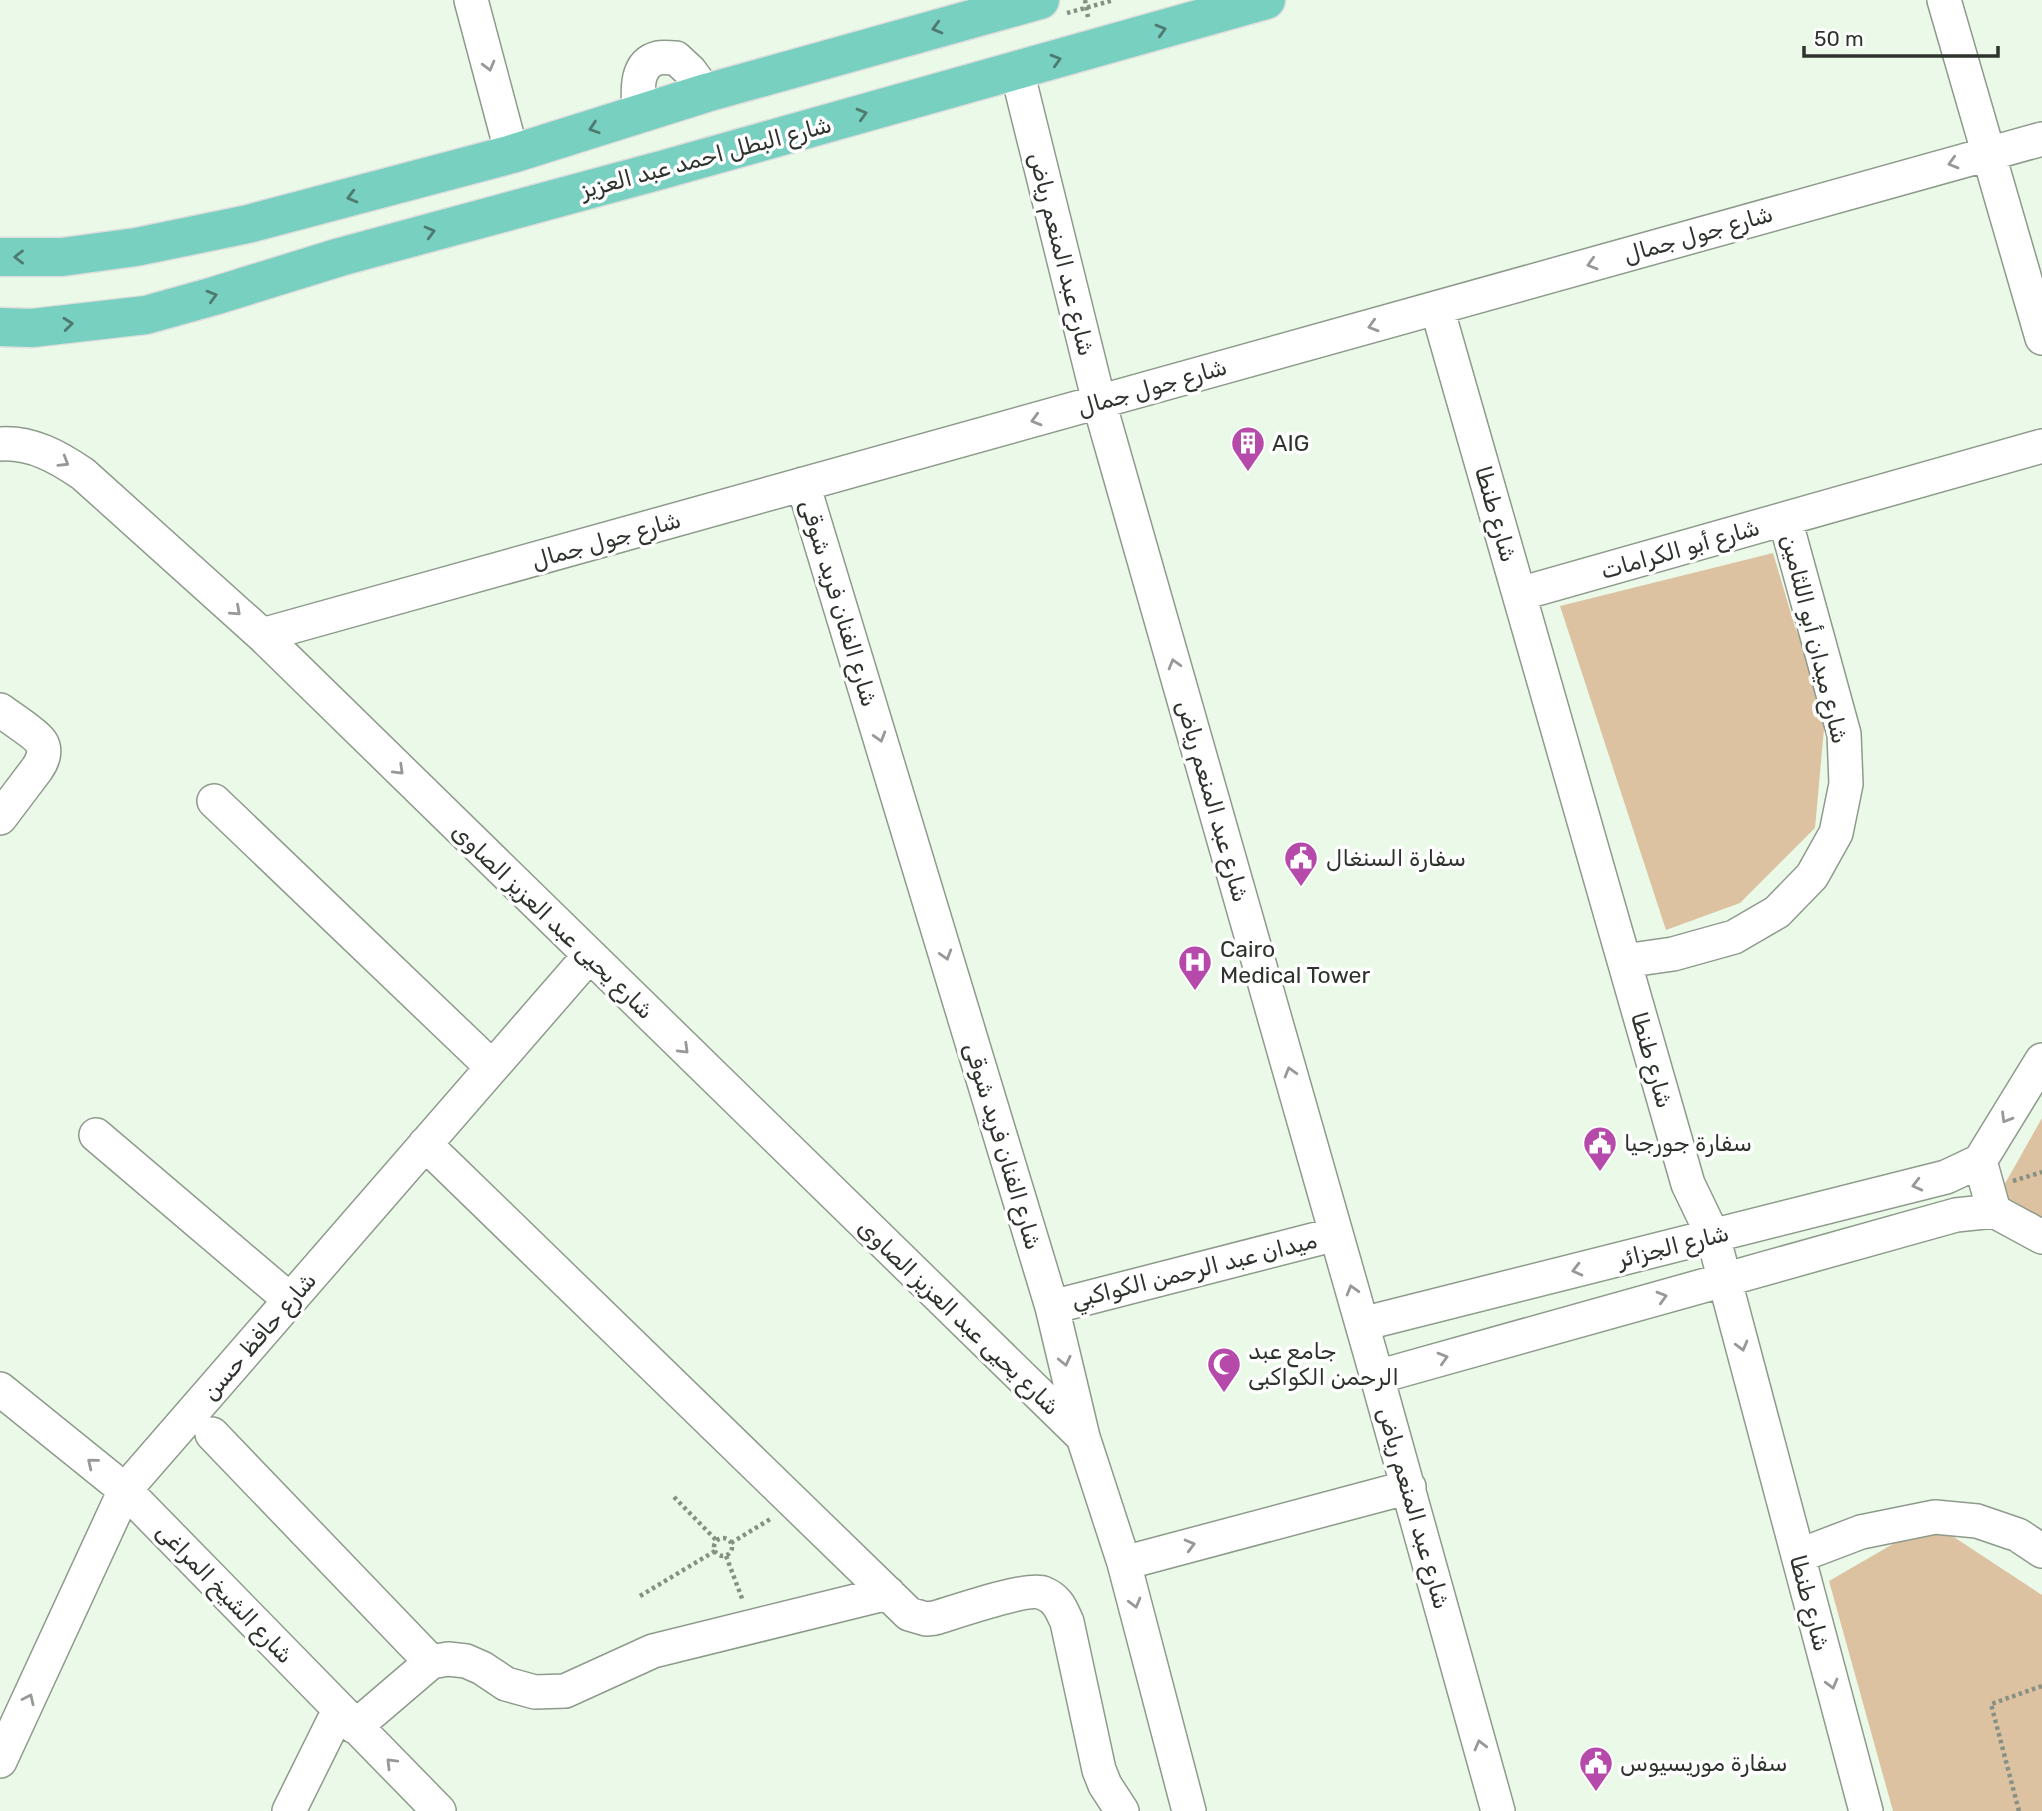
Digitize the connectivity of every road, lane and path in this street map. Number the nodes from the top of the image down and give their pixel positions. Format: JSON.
{"nodes":[{"id":1,"x":471,"y":0,"type":"edge"},
{"id":2,"x":1114,"y":0,"type":"edge"},
{"id":3,"x":1266,"y":0,"type":"edge"},
{"id":4,"x":1944,"y":0,"type":"edge"},
{"id":5,"x":1002,"y":5,"type":"edge"},
{"id":6,"x":1050,"y":8,"type":"edge"},
{"id":7,"x":1017,"y":71,"type":"junction"},
{"id":8,"x":2042,"y":139,"type":"edge"},
{"id":9,"x":512,"y":153,"type":"junction"},
{"id":10,"x":1988,"y":153,"type":"junction"},
{"id":11,"x":0,"y":257,"type":"edge"},
{"id":12,"x":1437,"y":307,"type":"junction"},
{"id":13,"x":0,"y":327,"type":"edge"},
{"id":14,"x":2042,"y":338,"type":"edge"},
{"id":15,"x":1099,"y":402,"type":"junction"},
{"id":16,"x":0,"y":444,"type":"edge"},
{"id":17,"x":2042,"y":446,"type":"edge"},
{"id":18,"x":803,"y":484,"type":"junction"},
{"id":19,"x":1784,"y":519,"type":"junction"},
{"id":20,"x":1519,"y":594,"type":"junction"},
{"id":21,"x":262,"y":635,"type":"junction"},
{"id":22,"x":0,"y":710,"type":"edge"},
{"id":23,"x":214,"y":801,"type":"dead end"},
{"id":24,"x":0,"y":818,"type":"edge"},
{"id":25,"x":589,"y":956,"type":"junction"},
{"id":26,"x":1624,"y":961,"type":"junction"},
{"id":27,"x":2042,"y":1060,"type":"edge"},
{"id":28,"x":492,"y":1067,"type":"junction"},
{"id":29,"x":96,"y":1135,"type":"dead end"},
{"id":30,"x":425,"y":1144,"type":"junction"},
{"id":31,"x":1980,"y":1161,"type":"junction"},
{"id":32,"x":1994,"y":1212,"type":"junction"},
{"id":33,"x":1336,"y":1234,"type":"junction"},
{"id":34,"x":1713,"y":1236,"type":"junction"},
{"id":35,"x":2042,"y":1237,"type":"edge"},
{"id":36,"x":1724,"y":1280,"type":"junction"},
{"id":37,"x":290,"y":1300,"type":"junction"},
{"id":38,"x":1052,"y":1307,"type":"junction"},
{"id":39,"x":1362,"y":1324,"type":"junction"},
{"id":40,"x":1377,"y":1377,"type":"junction"},
{"id":41,"x":0,"y":1389,"type":"edge"},
{"id":42,"x":212,"y":1434,"type":"dead end"},
{"id":43,"x":1083,"y":1437,"type":"junction"},
{"id":44,"x":1409,"y":1487,"type":"junction"},
{"id":45,"x":125,"y":1490,"type":"junction"},
{"id":46,"x":674,"y":1497,"type":"dead end"},
{"id":47,"x":796,"y":1504,"type":"junction"},
{"id":48,"x":717,"y":1541,"type":"junction"},
{"id":49,"x":731,"y":1543,"type":"junction"},
{"id":50,"x":715,"y":1551,"type":"junction"},
{"id":51,"x":2042,"y":1551,"type":"edge"},
{"id":52,"x":726,"y":1556,"type":"junction"},
{"id":53,"x":1798,"y":1556,"type":"junction"},
{"id":54,"x":1124,"y":1563,"type":"junction"},
{"id":55,"x":888,"y":1593,"type":"junction"},
{"id":56,"x":640,"y":1595,"type":"dead end"},
{"id":57,"x":752,"y":1626,"type":"junction"},
{"id":58,"x":430,"y":1662,"type":"junction"},
{"id":59,"x":2042,"y":1686,"type":"edge"},
{"id":60,"x":347,"y":1719,"type":"junction"},
{"id":61,"x":0,"y":1761,"type":"edge"},
{"id":62,"x":289,"y":1811,"type":"edge"},
{"id":63,"x":439,"y":1811,"type":"edge"},
{"id":64,"x":1122,"y":1811,"type":"edge"},
{"id":65,"x":1189,"y":1811,"type":"edge"},
{"id":66,"x":1498,"y":1811,"type":"edge"},
{"id":67,"x":1866,"y":1811,"type":"edge"},
{"id":68,"x":2019,"y":1811,"type":"edge"}],
"edges":[{"from":1,"to":9,"type":"street","one_way":true},
{"from":2,"to":6,"type":"path"},
{"from":7,"to":3,"type":"main road","name":"شارع البطل احمد عبد العزيز","one_way":true},
{"from":4,"to":10,"type":"street"},
{"from":5,"to":6,"type":"main road"},
{"from":5,"to":7,"type":"main road"},
{"from":5,"to":9,"type":"main road","one_way":true},
{"from":13,"to":7,"type":"main road","name":"شارع البطل احمد عبد العزيز","one_way":true},
{"from":7,"to":15,"type":"street","name":"شارع عبد المنعم رياض"},
{"from":8,"to":10,"type":"street","name":"شارع جول جمال"},
{"from":9,"to":11,"type":"main road","one_way":true},
{"from":10,"to":12,"type":"street","name":"شارع جول جمال","one_way":true},
{"from":10,"to":14,"type":"street"},
{"from":12,"to":15,"type":"street","name":"شارع جول جمال","one_way":true},
{"from":12,"to":20,"type":"street","name":"شارع طنطا"},
{"from":15,"to":18,"type":"street","name":"شارع جول جمال","one_way":true},
{"from":33,"to":15,"type":"street","name":"شارع عبد المنعم رياض","one_way":true},
{"from":16,"to":21,"type":"street","name":"شارع يحيى عبد العزيز الصاوى","one_way":true},
{"from":17,"to":19,"type":"street","name":"شارع أبو الكرامات"},
{"from":18,"to":21,"type":"street","name":"شارع جول جمال"},
{"from":18,"to":38,"type":"street","name":"شارع الفنان فريد شوقى","one_way":true},
{"from":19,"to":20,"type":"street","name":"شارع أبو الكرامات"},
{"from":19,"to":26,"type":"street","name":"شارع ميدان أبو اللثامين"},
{"from":20,"to":26,"type":"street","name":"شارع طنطا"},
{"from":21,"to":25,"type":"street","name":"شارع يحيى عبد العزيز الصاوى","one_way":true},
{"from":22,"to":24,"type":"street"},
{"from":23,"to":28,"type":"street"},
{"from":25,"to":28,"type":"street","name":"شارع حافظ حسن"},
{"from":25,"to":43,"type":"street","name":"شارع يحيى عبد العزيز الصاوى","one_way":true},
{"from":26,"to":34,"type":"street","name":"شارع طنطا"},
{"from":27,"to":31,"type":"street","one_way":true},
{"from":28,"to":30,"type":"street","name":"شارع حافظ حسن"},
{"from":29,"to":37,"type":"street"},
{"from":30,"to":37,"type":"street","name":"شارع حافظ حسن"},
{"from":30,"to":47,"type":"street"},
{"from":31,"to":32,"type":"street"},
{"from":31,"to":34,"type":"street","name":"شارع الجزائر","one_way":true},
{"from":32,"to":35,"type":"street"},
{"from":32,"to":36,"type":"street","name":"شارع الجزائر"},
{"from":33,"to":38,"type":"street","name":"ميدان عبد الرحمن الكواكبي"},
{"from":39,"to":33,"type":"street","name":"شارع عبد المنعم رياض","one_way":true},
{"from":34,"to":36,"type":"street","name":"شارع طنطا"},
{"from":34,"to":39,"type":"street","name":"شارع الجزائر","one_way":true},
{"from":40,"to":36,"type":"street","name":"شارع الجزائر","one_way":true},
{"from":36,"to":53,"type":"street","name":"شارع طنطا","one_way":true},
{"from":37,"to":45,"type":"street","name":"شارع حافظ حسن"},
{"from":38,"to":43,"type":"street","name":"شارع الفنان فريد شوقى","one_way":true},
{"from":39,"to":40,"type":"street","name":"شارع عبد المنعم رياض"},
{"from":40,"to":44,"type":"street","name":"شارع عبد المنعم رياض"},
{"from":45,"to":41,"type":"street","name":"شارع الشيخ المراغى","one_way":true},
{"from":42,"to":58,"type":"street"},
{"from":43,"to":54,"type":"street","name":"شارع الفنان فريد شوقى"},
{"from":54,"to":44,"type":"street","one_way":true},
{"from":66,"to":44,"type":"street","name":"شارع عبد المنعم رياض","one_way":true},
{"from":45,"to":60,"type":"street","name":"شارع الشيخ المراغى"},
{"from":61,"to":45,"type":"street","name":"شارع حافظ حسن","one_way":true},
{"from":46,"to":48,"type":"path"},
{"from":47,"to":49,"type":"path"},
{"from":47,"to":55,"type":"street"},
{"from":48,"to":49,"type":"path"},
{"from":48,"to":50,"type":"path"},
{"from":49,"to":52,"type":"path"},
{"from":50,"to":52,"type":"path"},
{"from":50,"to":56,"type":"path"},
{"from":51,"to":53,"type":"street"},
{"from":52,"to":57,"type":"path"},
{"from":53,"to":67,"type":"street","name":"شارع طنطا","one_way":true},
{"from":54,"to":65,"type":"street","name":"شارع الفنان فريد شوقى","one_way":true},
{"from":55,"to":57,"type":"street"},
{"from":55,"to":64,"type":"street"},
{"from":57,"to":58,"type":"street"},
{"from":58,"to":60,"type":"street"},
{"from":59,"to":68,"type":"path"},
{"from":60,"to":62,"type":"street"},
{"from":63,"to":60,"type":"street","name":"شارع الشيخ المراغى","one_way":true}]}
